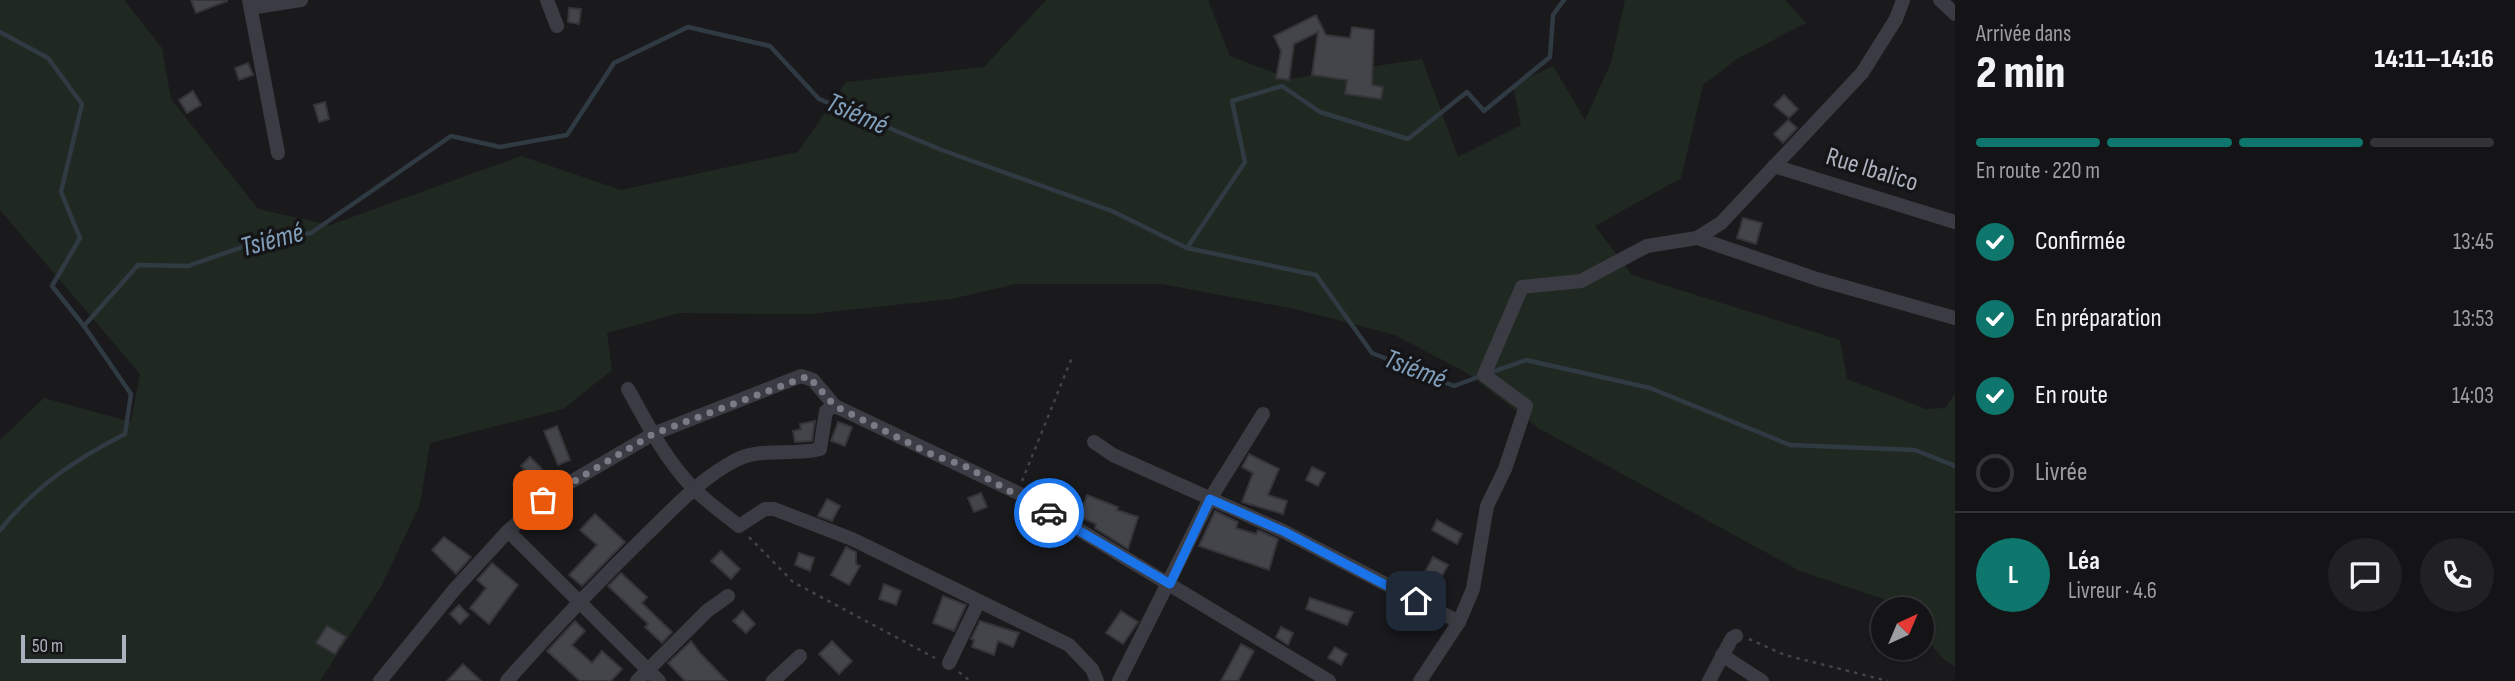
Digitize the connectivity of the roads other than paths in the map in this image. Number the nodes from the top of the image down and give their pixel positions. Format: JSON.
{"nodes":[{"id":1,"x":301,"y":0,"type":"edge"},
{"id":2,"x":547,"y":0,"type":"edge"},
{"id":3,"x":1903,"y":0,"type":"edge"},
{"id":4,"x":1940,"y":0,"type":"edge"},
{"id":5,"x":250,"y":4,"type":"edge"},
{"id":6,"x":1955,"y":14,"type":"edge"},
{"id":7,"x":557,"y":26,"type":"dead end"},
{"id":8,"x":278,"y":153,"type":"dead end"},
{"id":9,"x":1774,"y":166,"type":"junction"},
{"id":10,"x":1955,"y":222,"type":"edge"},
{"id":11,"x":1697,"y":239,"type":"junction"},
{"id":12,"x":1955,"y":318,"type":"edge"},
{"id":13,"x":628,"y":389,"type":"dead end"},
{"id":14,"x":835,"y":406,"type":"junction"},
{"id":15,"x":1263,"y":414,"type":"dead end"},
{"id":16,"x":653,"y":434,"type":"junction"},
{"id":17,"x":1094,"y":442,"type":"dead end"},
{"id":18,"x":694,"y":488,"type":"junction"},
{"id":19,"x":1210,"y":499,"type":"junction"},
{"id":20,"x":508,"y":531,"type":"junction"},
{"id":21,"x":1170,"y":584,"type":"junction"},
{"id":22,"x":728,"y":596,"type":"dead end"},
{"id":23,"x":578,"y":601,"type":"junction"},
{"id":24,"x":979,"y":601,"type":"junction"},
{"id":25,"x":1459,"y":622,"type":"junction"},
{"id":26,"x":1736,"y":636,"type":"road end"},
{"id":27,"x":1722,"y":655,"type":"junction"},
{"id":28,"x":800,"y":656,"type":"dead end"},
{"id":29,"x":949,"y":663,"type":"road end"},
{"id":30,"x":642,"y":675,"type":"edge"},
{"id":31,"x":1123,"y":679,"type":"edge"},
{"id":32,"x":380,"y":681,"type":"edge"},
{"id":33,"x":507,"y":681,"type":"edge"},
{"id":34,"x":659,"y":681,"type":"edge"},
{"id":35,"x":773,"y":681,"type":"edge"},
{"id":36,"x":1097,"y":681,"type":"edge"},
{"id":37,"x":1329,"y":681,"type":"edge"},
{"id":38,"x":1420,"y":681,"type":"edge"},
{"id":39,"x":1709,"y":681,"type":"edge"},
{"id":40,"x":1762,"y":681,"type":"edge"}],
"edges":[{"from":1,"to":5,"type":"street"},
{"from":2,"to":7,"type":"street"},
{"from":3,"to":9,"type":"street"},
{"from":4,"to":6,"type":"street"},
{"from":5,"to":8,"type":"street"},
{"from":9,"to":10,"type":"street","name":"Rue Ibalico"},
{"from":9,"to":11,"type":"street"},
{"from":11,"to":12,"type":"street"},
{"from":11,"to":25,"type":"street"},
{"from":13,"to":16,"type":"street"},
{"from":14,"to":16,"type":"street"},
{"from":14,"to":18,"type":"street"},
{"from":14,"to":21,"type":"street"},
{"from":15,"to":19,"type":"street"},
{"from":16,"to":18,"type":"street"},
{"from":16,"to":20,"type":"street"},
{"from":17,"to":19,"type":"street"},
{"from":18,"to":23,"type":"street"},
{"from":18,"to":24,"type":"street"},
{"from":19,"to":21,"type":"street"},
{"from":19,"to":25,"type":"street"},
{"from":20,"to":23,"type":"street"},
{"from":20,"to":32,"type":"street"},
{"from":21,"to":31,"type":"street"},
{"from":21,"to":37,"type":"street"},
{"from":22,"to":30,"type":"street"},
{"from":23,"to":30,"type":"street"},
{"from":23,"to":33,"type":"street"},
{"from":24,"to":29,"type":"street"},
{"from":24,"to":36,"type":"street"},
{"from":25,"to":38,"type":"street"},
{"from":26,"to":27,"type":"street"},
{"from":27,"to":39,"type":"street"},
{"from":27,"to":40,"type":"street"},
{"from":28,"to":35,"type":"street"},
{"from":30,"to":34,"type":"street"}]}
